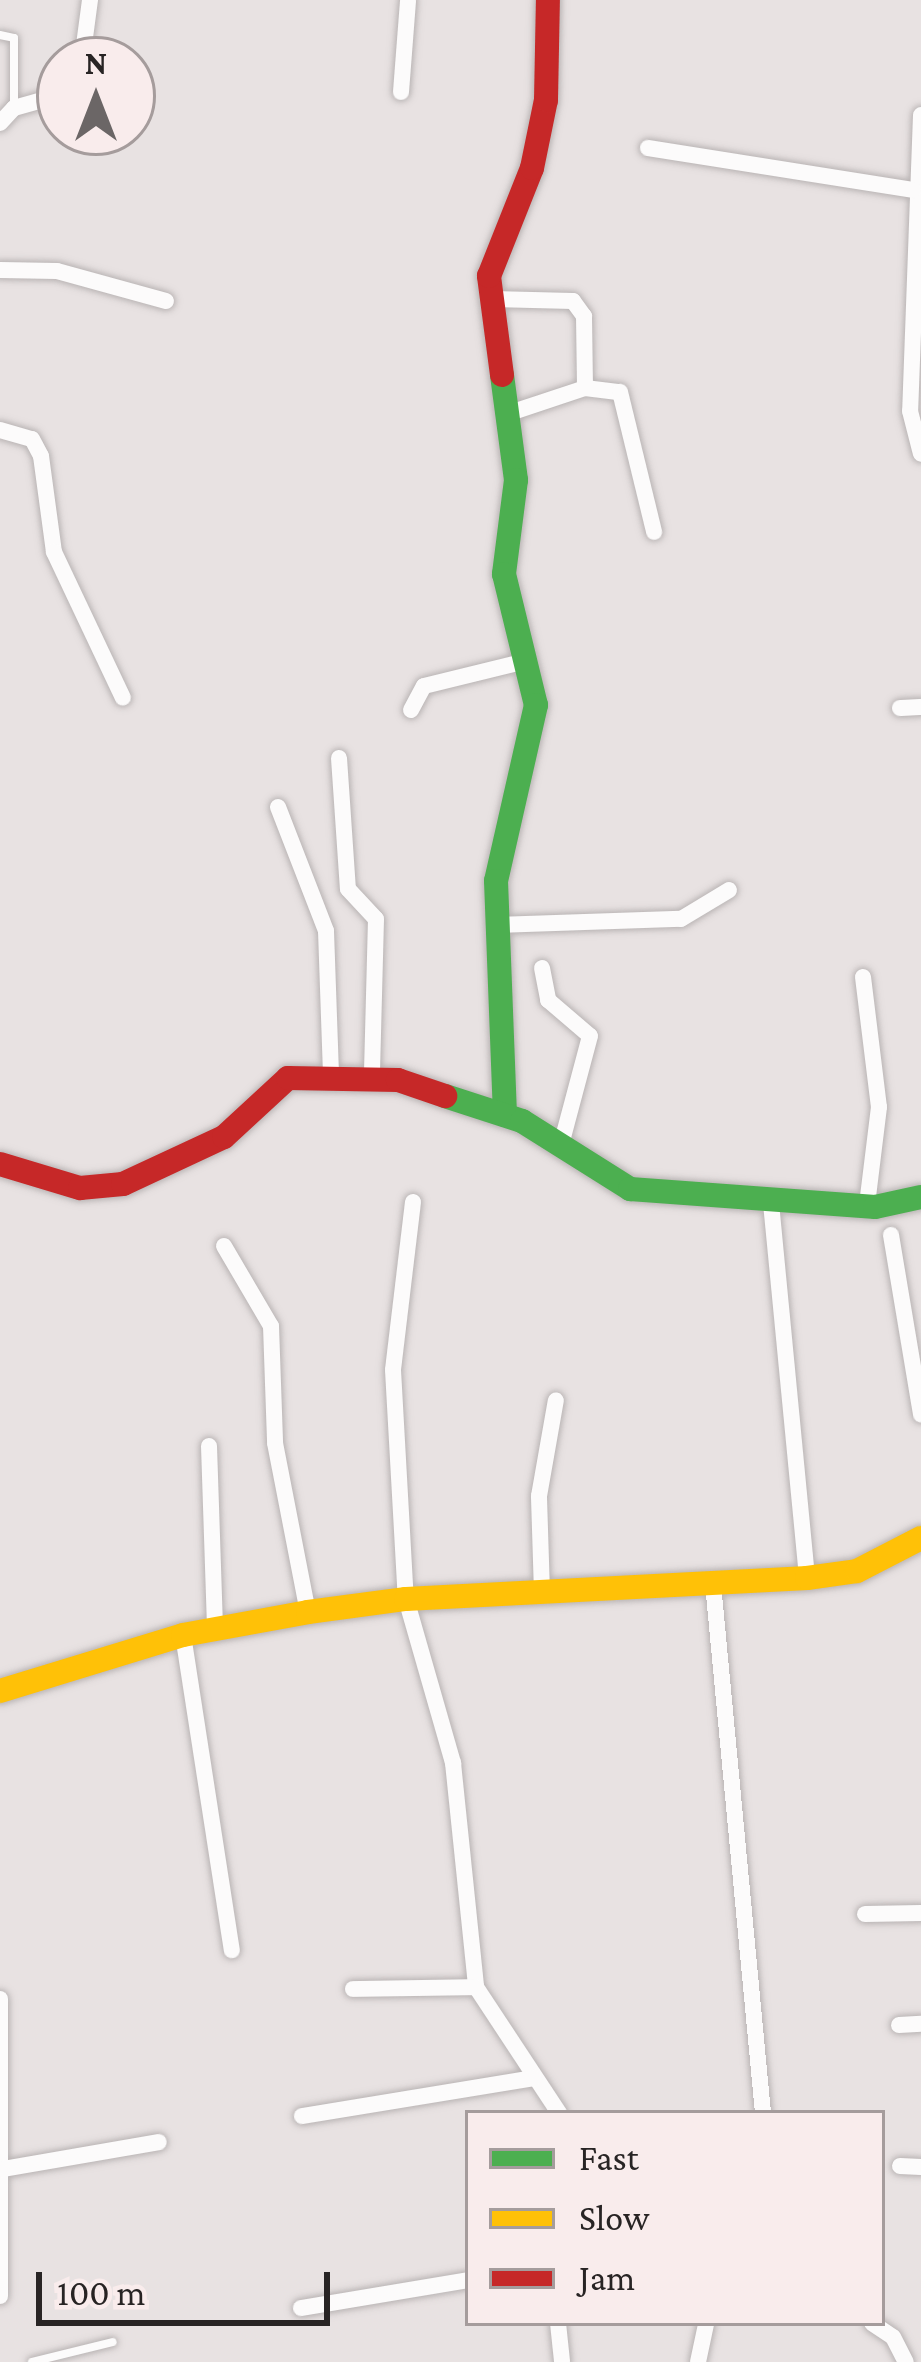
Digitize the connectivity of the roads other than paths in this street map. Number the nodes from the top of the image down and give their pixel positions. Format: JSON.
{"nodes":[{"id":1,"x":90,"y":0,"type":"edge"},
{"id":2,"x":408,"y":0,"type":"edge"},
{"id":3,"x":548,"y":0,"type":"edge"},
{"id":4,"x":0,"y":35,"type":"edge"},
{"id":5,"x":85,"y":36,"type":"edge"},
{"id":6,"x":401,"y":92,"type":"dead end"},
{"id":7,"x":36,"y":102,"type":"edge"},
{"id":8,"x":14,"y":108,"type":"junction"},
{"id":9,"x":921,"y":116,"type":"edge"},
{"id":10,"x":0,"y":123,"type":"edge"},
{"id":11,"x":648,"y":148,"type":"dead end"},
{"id":12,"x":913,"y":190,"type":"junction"},
{"id":13,"x":0,"y":270,"type":"edge"},
{"id":14,"x":492,"y":299,"type":"junction"},
{"id":15,"x":166,"y":301,"type":"dead end"},
{"id":16,"x":916,"y":315,"type":"edge"},
{"id":17,"x":585,"y":388,"type":"junction"},
{"id":18,"x":507,"y":414,"type":"junction"},
{"id":19,"x":0,"y":430,"type":"edge"},
{"id":20,"x":921,"y":454,"type":"edge"},
{"id":21,"x":654,"y":532,"type":"dead end"},
{"id":22,"x":526,"y":661,"type":"junction"},
{"id":23,"x":123,"y":698,"type":"dead end"},
{"id":24,"x":921,"y":707,"type":"edge"},
{"id":25,"x":900,"y":709,"type":"dead end"},
{"id":26,"x":410,"y":710,"type":"dead end"},
{"id":27,"x":339,"y":758,"type":"dead end"},
{"id":28,"x":278,"y":807,"type":"dead end"},
{"id":29,"x":729,"y":890,"type":"dead end"},
{"id":30,"x":496,"y":925,"type":"junction"},
{"id":31,"x":542,"y":968,"type":"dead end"},
{"id":32,"x":862,"y":977,"type":"dead end"},
{"id":33,"x":331,"y":1076,"type":"junction"},
{"id":34,"x":371,"y":1077,"type":"junction"},
{"id":35,"x":505,"y":1115,"type":"junction"},
{"id":36,"x":560,"y":1149,"type":"junction"},
{"id":37,"x":0,"y":1164,"type":"edge"},
{"id":38,"x":921,"y":1197,"type":"edge"},
{"id":39,"x":413,"y":1202,"type":"dead end"},
{"id":40,"x":771,"y":1202,"type":"junction"},
{"id":41,"x":867,"y":1205,"type":"junction"},
{"id":42,"x":890,"y":1235,"type":"dead end"},
{"id":43,"x":224,"y":1246,"type":"dead end"},
{"id":44,"x":556,"y":1400,"type":"dead end"},
{"id":45,"x":921,"y":1415,"type":"edge"},
{"id":46,"x":209,"y":1447,"type":"dead end"},
{"id":47,"x":921,"y":1538,"type":"edge"},
{"id":48,"x":807,"y":1578,"type":"junction"},
{"id":49,"x":712,"y":1584,"type":"junction"},
{"id":50,"x":542,"y":1593,"type":"junction"},
{"id":51,"x":406,"y":1599,"type":"junction"},
{"id":52,"x":308,"y":1612,"type":"junction"},
{"id":53,"x":215,"y":1629,"type":"junction"},
{"id":54,"x":183,"y":1635,"type":"junction"},
{"id":55,"x":0,"y":1691,"type":"edge"},
{"id":56,"x":921,"y":1913,"type":"edge"},
{"id":57,"x":865,"y":1914,"type":"dead end"},
{"id":58,"x":232,"y":1950,"type":"dead end"},
{"id":59,"x":476,"y":1987,"type":"junction"},
{"id":60,"x":353,"y":1989,"type":"dead end"},
{"id":61,"x":0,"y":1999,"type":"edge"},
{"id":62,"x":921,"y":2024,"type":"edge"},
{"id":63,"x":899,"y":2025,"type":"dead end"},
{"id":64,"x":534,"y":2078,"type":"junction"},
{"id":65,"x":557,"y":2110,"type":"edge"},
{"id":66,"x":763,"y":2110,"type":"edge"},
{"id":67,"x":302,"y":2116,"type":"dead end"},
{"id":68,"x":159,"y":2142,"type":"dead end"},
{"id":69,"x":900,"y":2166,"type":"dead end"},
{"id":70,"x":921,"y":2167,"type":"edge"},
{"id":71,"x":3,"y":2169,"type":"edge"},
{"id":72,"x":465,"y":2281,"type":"edge"},
{"id":73,"x":0,"y":2296,"type":"edge"},
{"id":74,"x":301,"y":2308,"type":"dead end"},
{"id":75,"x":558,"y":2326,"type":"edge"},
{"id":76,"x":705,"y":2326,"type":"edge"},
{"id":77,"x":876,"y":2326,"type":"edge"},
{"id":78,"x":113,"y":2342,"type":"dead end"},
{"id":79,"x":32,"y":2362,"type":"edge"},
{"id":80,"x":562,"y":2362,"type":"edge"},
{"id":81,"x":698,"y":2362,"type":"edge"},
{"id":82,"x":906,"y":2362,"type":"edge"}],
"edges":[{"from":1,"to":5,"type":"street"},
{"from":2,"to":6,"type":"street"},
{"from":3,"to":14,"type":"street"},
{"from":4,"to":8,"type":"lane"},
{"from":7,"to":8,"type":"street"},
{"from":8,"to":10,"type":"street"},
{"from":9,"to":12,"type":"street"},
{"from":11,"to":12,"type":"street"},
{"from":12,"to":16,"type":"street"},
{"from":13,"to":15,"type":"street"},
{"from":14,"to":17,"type":"street"},
{"from":14,"to":18,"type":"street"},
{"from":16,"to":20,"type":"street"},
{"from":17,"to":18,"type":"street"},
{"from":17,"to":21,"type":"street"},
{"from":18,"to":22,"type":"street"},
{"from":19,"to":23,"type":"street"},
{"from":22,"to":26,"type":"street"},
{"from":22,"to":30,"type":"street"},
{"from":24,"to":25,"type":"street"},
{"from":27,"to":34,"type":"street"},
{"from":28,"to":33,"type":"street"},
{"from":29,"to":30,"type":"street"},
{"from":30,"to":35,"type":"street"},
{"from":31,"to":36,"type":"street"},
{"from":32,"to":41,"type":"street"},
{"from":33,"to":34,"type":"street"},
{"from":33,"to":37,"type":"street"},
{"from":34,"to":35,"type":"street"},
{"from":35,"to":36,"type":"street"},
{"from":36,"to":40,"type":"street"},
{"from":38,"to":41,"type":"street"},
{"from":39,"to":51,"type":"street"},
{"from":40,"to":41,"type":"street"},
{"from":40,"to":48,"type":"street"},
{"from":42,"to":45,"type":"street"},
{"from":43,"to":52,"type":"street"},
{"from":44,"to":50,"type":"street"},
{"from":46,"to":53,"type":"street"},
{"from":47,"to":48,"type":"street"},
{"from":48,"to":49,"type":"street"},
{"from":49,"to":50,"type":"street"},
{"from":49,"to":66,"type":"street"},
{"from":50,"to":51,"type":"street"},
{"from":51,"to":52,"type":"street"},
{"from":51,"to":59,"type":"street"},
{"from":52,"to":53,"type":"street"},
{"from":53,"to":54,"type":"street"},
{"from":54,"to":55,"type":"street"},
{"from":54,"to":58,"type":"street"},
{"from":56,"to":57,"type":"street"},
{"from":59,"to":60,"type":"street"},
{"from":59,"to":64,"type":"street"},
{"from":61,"to":71,"type":"street"},
{"from":62,"to":63,"type":"street"},
{"from":64,"to":65,"type":"street"},
{"from":64,"to":67,"type":"street"},
{"from":68,"to":71,"type":"street"},
{"from":69,"to":70,"type":"street"},
{"from":71,"to":73,"type":"street"},
{"from":72,"to":74,"type":"street"},
{"from":75,"to":80,"type":"street"},
{"from":76,"to":81,"type":"street"},
{"from":77,"to":82,"type":"street"},
{"from":78,"to":79,"type":"lane"}]}
